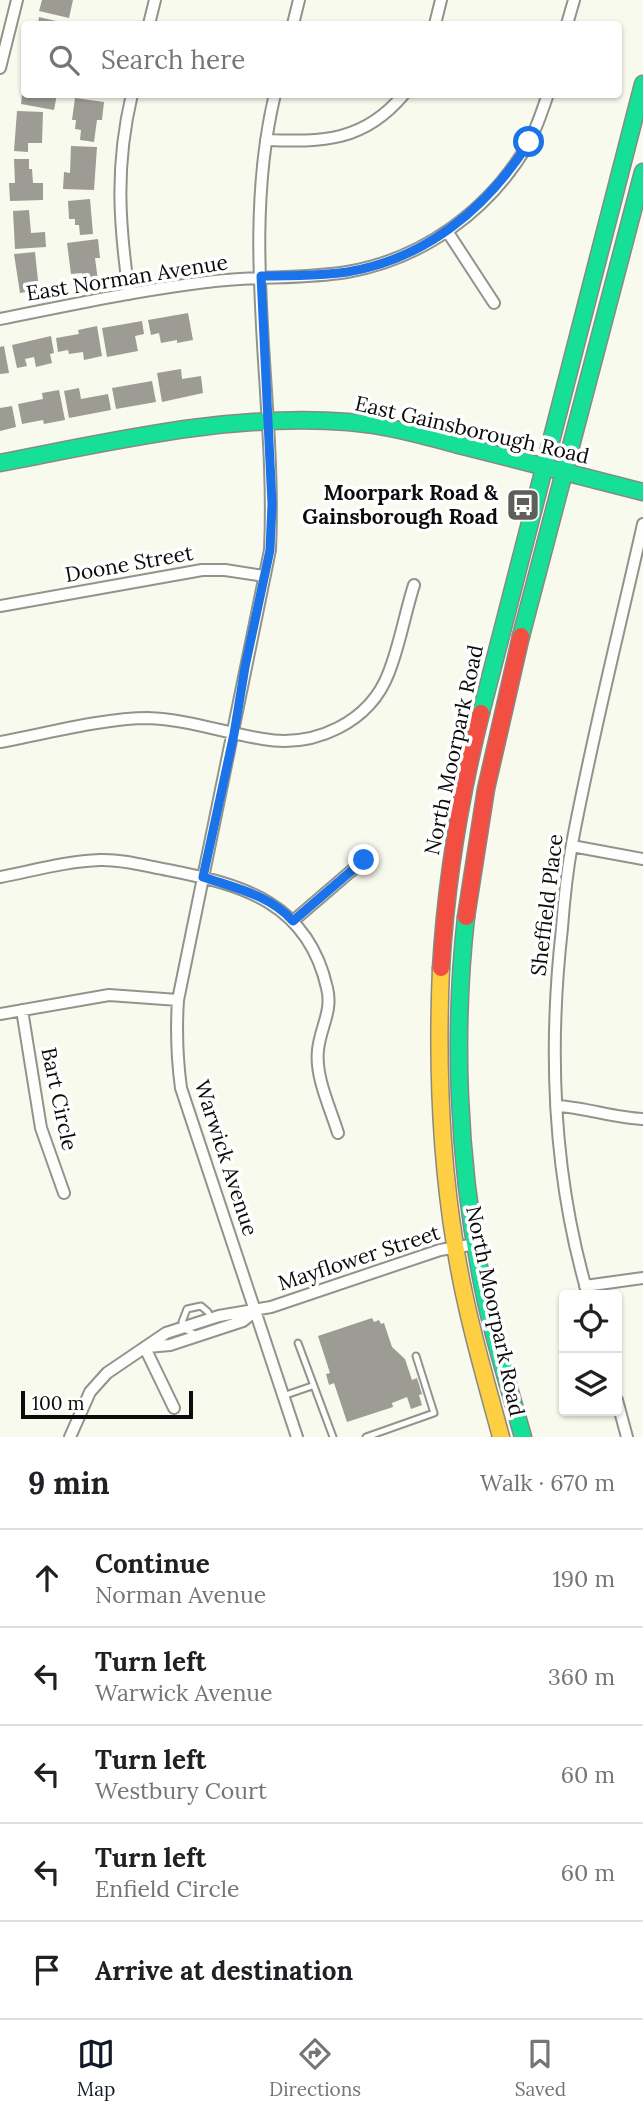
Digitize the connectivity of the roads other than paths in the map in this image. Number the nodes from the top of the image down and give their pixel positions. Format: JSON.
{"nodes":[{"id":1,"x":17,"y":0,"type":"edge"},
{"id":2,"x":155,"y":0,"type":"edge"},
{"id":3,"x":299,"y":0,"type":"edge"},
{"id":4,"x":441,"y":0,"type":"edge"},
{"id":5,"x":574,"y":0,"type":"edge"},
{"id":6,"x":150,"y":21,"type":"edge"},
{"id":7,"x":294,"y":21,"type":"edge"},
{"id":8,"x":436,"y":21,"type":"edge"},
{"id":9,"x":568,"y":21,"type":"edge"},
{"id":10,"x":0,"y":68,"type":"edge"},
{"id":11,"x":643,"y":84,"type":"edge"},
{"id":12,"x":131,"y":98,"type":"edge"},
{"id":13,"x":274,"y":98,"type":"edge"},
{"id":14,"x":401,"y":98,"type":"edge"},
{"id":15,"x":546,"y":98,"type":"edge"},
{"id":16,"x":266,"y":140,"type":"junction"},
{"id":17,"x":643,"y":172,"type":"edge"},
{"id":18,"x":447,"y":231,"type":"junction"},
{"id":19,"x":261,"y":276,"type":"junction"},
{"id":20,"x":128,"y":294,"type":"junction"},
{"id":21,"x":494,"y":303,"type":"dead end"},
{"id":22,"x":0,"y":319,"type":"edge"},
{"id":23,"x":269,"y":420,"type":"junction"},
{"id":24,"x":0,"y":463,"type":"edge"},
{"id":25,"x":544,"y":465,"type":"junction"},
{"id":26,"x":564,"y":471,"type":"junction"},
{"id":27,"x":643,"y":492,"type":"edge"},
{"id":28,"x":643,"y":524,"type":"edge"},
{"id":29,"x":264,"y":576,"type":"junction"},
{"id":30,"x":414,"y":585,"type":"dead end"},
{"id":31,"x":0,"y":606,"type":"edge"},
{"id":32,"x":234,"y":734,"type":"junction"},
{"id":33,"x":0,"y":742,"type":"edge"},
{"id":34,"x":572,"y":846,"type":"junction"},
{"id":35,"x":643,"y":859,"type":"edge"},
{"id":36,"x":364,"y":860,"type":"dead end"},
{"id":37,"x":0,"y":877,"type":"edge"},
{"id":38,"x":203,"y":877,"type":"junction"},
{"id":39,"x":293,"y":921,"type":"junction"},
{"id":40,"x":178,"y":1000,"type":"junction"},
{"id":41,"x":22,"y":1010,"type":"junction"},
{"id":42,"x":0,"y":1014,"type":"edge"},
{"id":43,"x":556,"y":1106,"type":"junction"},
{"id":44,"x":643,"y":1119,"type":"edge"},
{"id":45,"x":338,"y":1133,"type":"dead end"},
{"id":46,"x":64,"y":1194,"type":"dead end"},
{"id":47,"x":476,"y":1244,"type":"junction"},
{"id":48,"x":455,"y":1247,"type":"junction"},
{"id":49,"x":643,"y":1278,"type":"edge"},
{"id":50,"x":586,"y":1290,"type":"edge"},
{"id":51,"x":590,"y":1290,"type":"edge"},
{"id":52,"x":256,"y":1311,"type":"junction"},
{"id":53,"x":211,"y":1319,"type":"junction"},
{"id":54,"x":184,"y":1327,"type":"junction"},
{"id":55,"x":202,"y":1334,"type":"junction"},
{"id":56,"x":298,"y":1343,"type":"dead end"},
{"id":57,"x":145,"y":1348,"type":"junction"},
{"id":58,"x":416,"y":1356,"type":"dead end"},
{"id":59,"x":312,"y":1386,"type":"junction"},
{"id":60,"x":283,"y":1396,"type":"junction"},
{"id":61,"x":174,"y":1408,"type":"dead end"},
{"id":62,"x":621,"y":1416,"type":"edge"},
{"id":63,"x":70,"y":1437,"type":"edge"},
{"id":64,"x":297,"y":1437,"type":"edge"},
{"id":65,"x":332,"y":1437,"type":"edge"},
{"id":66,"x":366,"y":1437,"type":"edge"},
{"id":67,"x":501,"y":1437,"type":"edge"},
{"id":68,"x":523,"y":1437,"type":"edge"},
{"id":69,"x":627,"y":1437,"type":"edge"}],
"edges":[{"from":1,"to":10,"type":"street"},
{"from":2,"to":6,"type":"street"},
{"from":3,"to":7,"type":"street"},
{"from":4,"to":8,"type":"street"},
{"from":5,"to":9,"type":"street"},
{"from":11,"to":25,"type":"main road","name":"North Moorpark Road"},
{"from":12,"to":20,"type":"street"},
{"from":13,"to":16,"type":"street","name":"Warwick Avenue"},
{"from":14,"to":16,"type":"street"},
{"from":15,"to":18,"type":"street","name":"East Norman Avenue"},
{"from":16,"to":19,"type":"street","name":"Warwick Avenue"},
{"from":17,"to":26,"type":"main road","name":"North Moorpark Road"},
{"from":18,"to":19,"type":"street","name":"East Norman Avenue"},
{"from":18,"to":21,"type":"street"},
{"from":19,"to":20,"type":"street","name":"East Norman Avenue"},
{"from":19,"to":23,"type":"street","name":"Warwick Avenue"},
{"from":20,"to":22,"type":"street","name":"East Norman Avenue"},
{"from":23,"to":24,"type":"main road","name":"East Gainsborough Road"},
{"from":23,"to":25,"type":"main road","name":"East Gainsborough Road"},
{"from":23,"to":29,"type":"street","name":"Warwick Avenue"},
{"from":25,"to":26,"type":"main road","name":"East Gainsborough Road"},
{"from":25,"to":48,"type":"main road","name":"North Moorpark Road"},
{"from":26,"to":27,"type":"main road","name":"East Gainsborough Road"},
{"from":26,"to":47,"type":"main road","name":"North Moorpark Road"},
{"from":28,"to":34,"type":"street","name":"Sheffield Place"},
{"from":29,"to":31,"type":"street","name":"Doone Street"},
{"from":29,"to":32,"type":"street","name":"Warwick Avenue"},
{"from":30,"to":32,"type":"street"},
{"from":32,"to":33,"type":"street"},
{"from":32,"to":38,"type":"street","name":"Warwick Avenue"},
{"from":34,"to":35,"type":"street"},
{"from":34,"to":43,"type":"street","name":"Sheffield Place"},
{"from":36,"to":39,"type":"street"},
{"from":37,"to":38,"type":"street"},
{"from":38,"to":39,"type":"street"},
{"from":38,"to":40,"type":"street","name":"Warwick Avenue"},
{"from":39,"to":45,"type":"street"},
{"from":40,"to":41,"type":"street"},
{"from":40,"to":52,"type":"street","name":"Warwick Avenue"},
{"from":41,"to":42,"type":"street"},
{"from":41,"to":46,"type":"street","name":"Bart Circle"},
{"from":43,"to":44,"type":"street"},
{"from":43,"to":50,"type":"street","name":"Sheffield Place"},
{"from":47,"to":48,"type":"street","name":"Mayflower Street"},
{"from":47,"to":68,"type":"main road","name":"North Moorpark Road"},
{"from":48,"to":52,"type":"street","name":"Mayflower Street"},
{"from":48,"to":67,"type":"main road","name":"North Moorpark Road"},
{"from":49,"to":51,"type":"street"},
{"from":52,"to":53,"type":"street","name":"Mayflower Street"},
{"from":52,"to":55,"type":"street","name":"Mayflower Street"},
{"from":52,"to":60,"type":"street","name":"Warwick Avenue"},
{"from":53,"to":54,"type":"street","name":"Mayflower Street"},
{"from":53,"to":54,"type":"lane"},
{"from":53,"to":55,"type":"lane"},
{"from":54,"to":55,"type":"lane"},
{"from":54,"to":57,"type":"street","name":"Mayflower Street"},
{"from":55,"to":57,"type":"street","name":"Mayflower Street"},
{"from":56,"to":59,"type":"lane"},
{"from":57,"to":61,"type":"street"},
{"from":57,"to":63,"type":"street","name":"Mayflower Street"},
{"from":58,"to":66,"type":"lane"},
{"from":59,"to":60,"type":"lane"},
{"from":59,"to":65,"type":"lane"},
{"from":60,"to":64,"type":"street","name":"Warwick Avenue"},
{"from":62,"to":69,"type":"street"}]}
